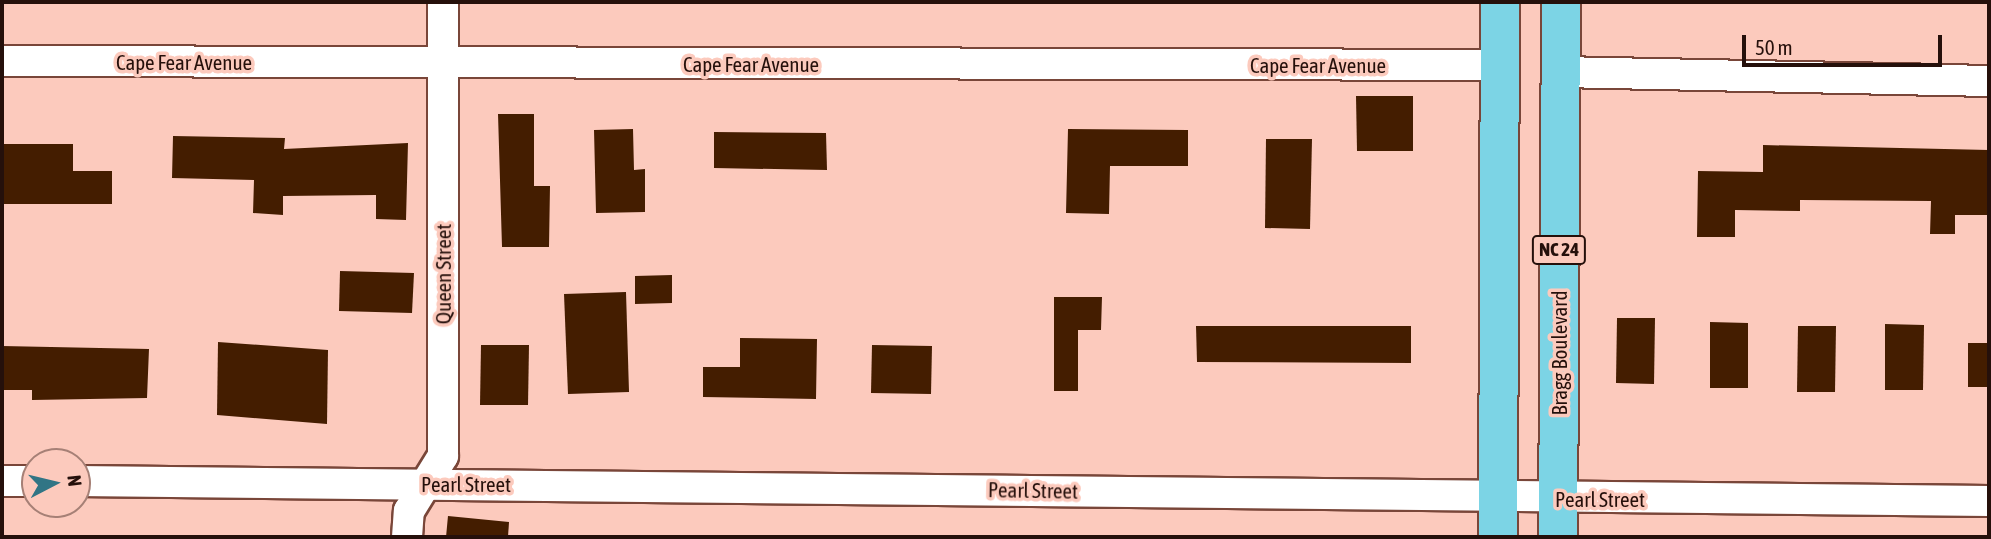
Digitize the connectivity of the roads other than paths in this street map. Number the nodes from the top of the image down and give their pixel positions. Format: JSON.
{"nodes":[{"id":1,"x":443,"y":2,"type":"edge"},
{"id":2,"x":1500,"y":2,"type":"edge"},
{"id":3,"x":1561,"y":2,"type":"edge"},
{"id":4,"x":2,"y":61,"type":"edge"},
{"id":5,"x":443,"y":64,"type":"junction"},
{"id":6,"x":1500,"y":65,"type":"junction"},
{"id":7,"x":1560,"y":72,"type":"junction"},
{"id":8,"x":1989,"y":81,"type":"edge"},
{"id":9,"x":2,"y":481,"type":"edge"},
{"id":10,"x":21,"y":481,"type":"edge"},
{"id":11,"x":91,"y":481,"type":"edge"},
{"id":12,"x":424,"y":484,"type":"junction"},
{"id":13,"x":1498,"y":498,"type":"junction"},
{"id":14,"x":1559,"y":499,"type":"junction"},
{"id":15,"x":1989,"y":501,"type":"edge"},
{"id":16,"x":407,"y":537,"type":"edge"},
{"id":17,"x":1498,"y":537,"type":"edge"},
{"id":18,"x":1558,"y":537,"type":"edge"}],
"edges":[{"from":1,"to":5,"type":"street","name":"Queen Street"},
{"from":2,"to":6,"type":"main road"},
{"from":3,"to":7,"type":"main road","name":"Bragg Boulevard","number":"NC 24"},
{"from":4,"to":5,"type":"street","name":"Cape Fear Avenue"},
{"from":5,"to":6,"type":"street","name":"Cape Fear Avenue"},
{"from":5,"to":12,"type":"street","name":"Queen Street"},
{"from":6,"to":13,"type":"main road"},
{"from":7,"to":8,"type":"street"},
{"from":7,"to":14,"type":"main road","name":"Bragg Boulevard","number":"NC 24"},
{"from":9,"to":10,"type":"street"},
{"from":11,"to":12,"type":"street","name":"Pearl Street"},
{"from":12,"to":13,"type":"street","name":"Pearl Street"},
{"from":12,"to":16,"type":"street","name":"Queen Street"},
{"from":13,"to":14,"type":"street","name":"Pearl Street"},
{"from":13,"to":17,"type":"main road"},
{"from":14,"to":15,"type":"street","name":"Pearl Street"},
{"from":14,"to":18,"type":"main road","name":"Bragg Boulevard","number":"NC 24"}]}
